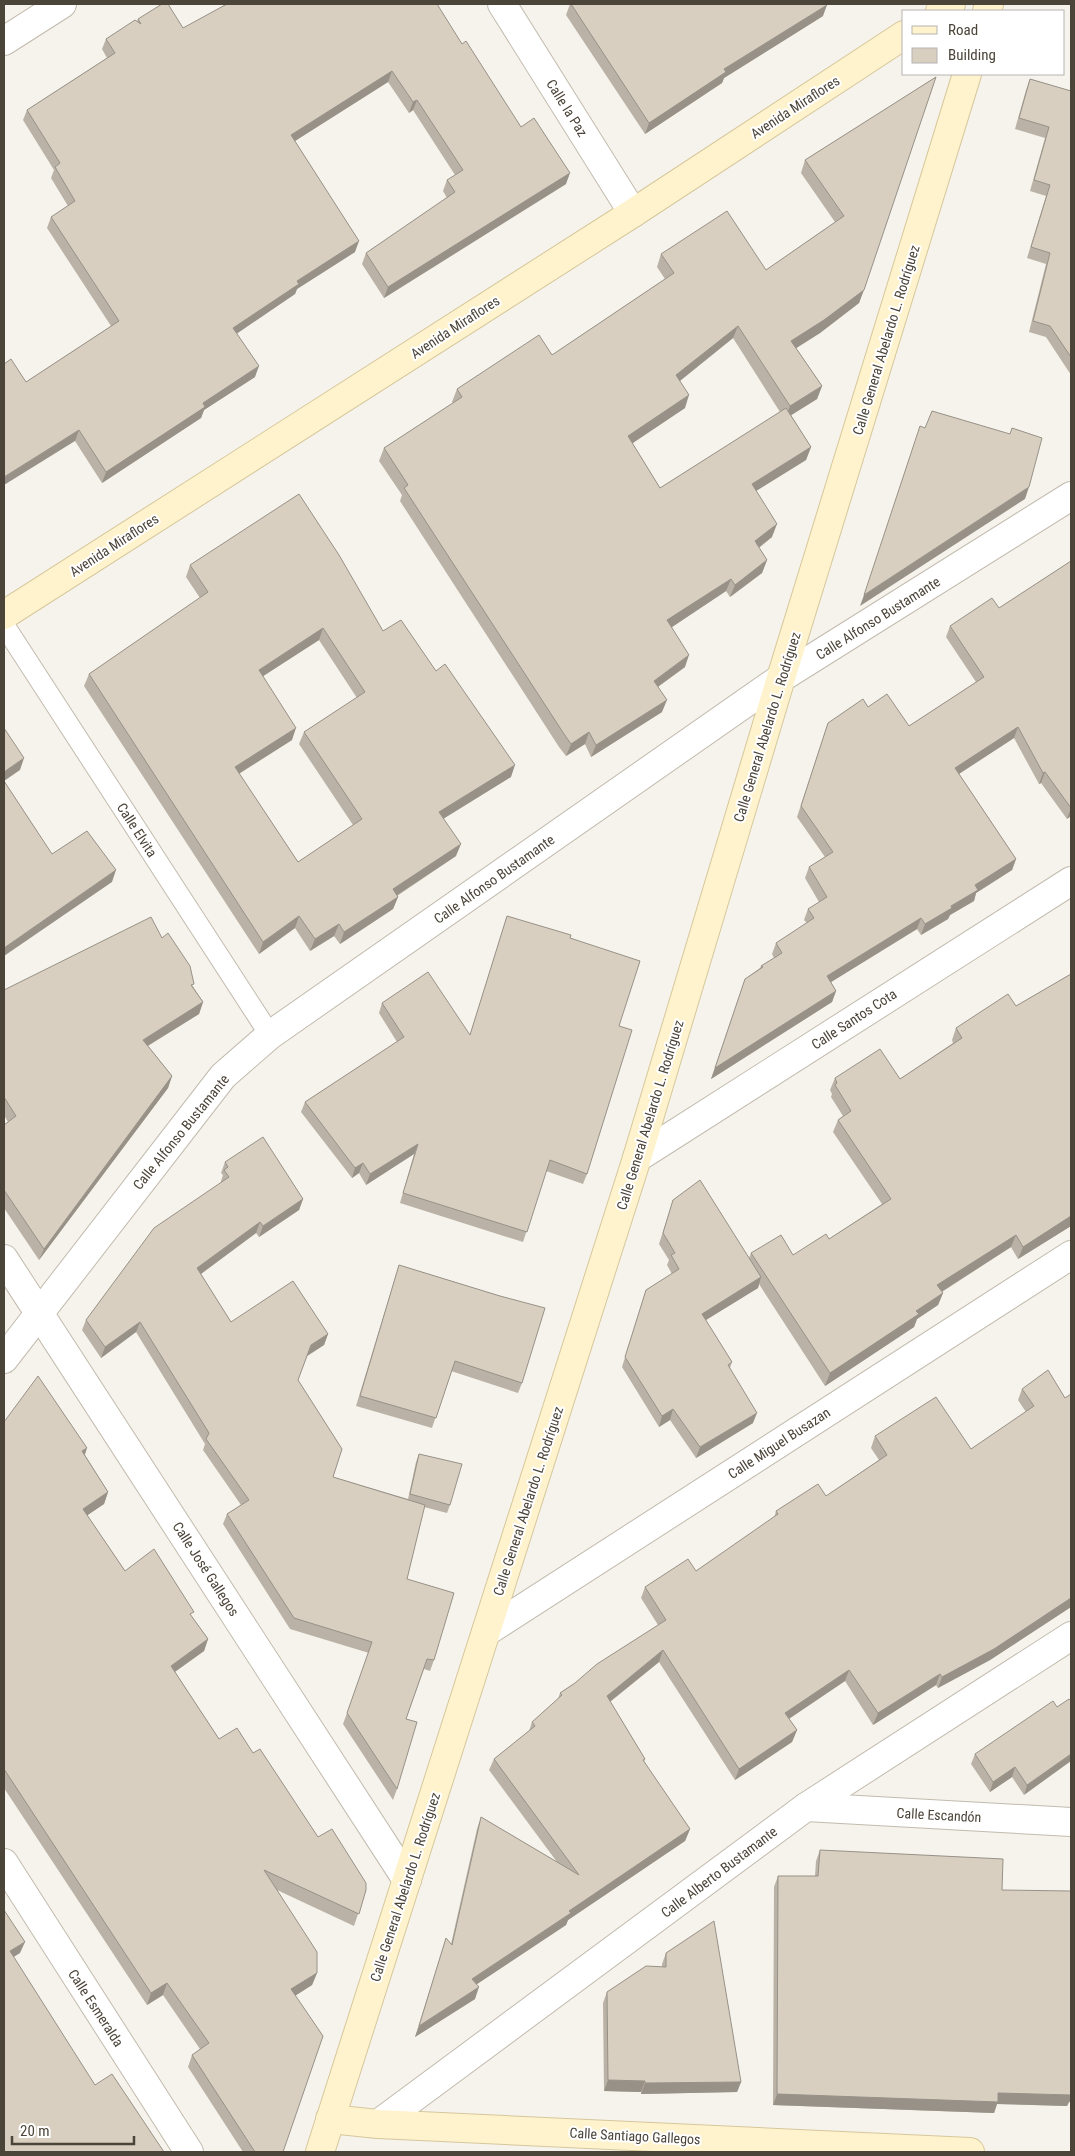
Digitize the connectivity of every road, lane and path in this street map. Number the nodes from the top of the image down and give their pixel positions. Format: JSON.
{"nodes":[{"id":1,"x":62,"y":4,"type":"edge"},
{"id":2,"x":502,"y":4,"type":"edge"},
{"id":3,"x":902,"y":36,"type":"edge"},
{"id":4,"x":4,"y":41,"type":"edge"},
{"id":5,"x":968,"y":75,"type":"edge"},
{"id":6,"x":633,"y":213,"type":"junction"},
{"id":7,"x":1071,"y":496,"type":"edge"},
{"id":8,"x":4,"y":615,"type":"edge"},
{"id":9,"x":4,"y":625,"type":"edge"},
{"id":10,"x":781,"y":678,"type":"junction"},
{"id":11,"x":1071,"y":881,"type":"edge"},
{"id":12,"x":270,"y":1035,"type":"junction"},
{"id":13,"x":637,"y":1158,"type":"junction"},
{"id":14,"x":1071,"y":1255,"type":"edge"},
{"id":15,"x":4,"y":1259,"type":"edge"},
{"id":16,"x":39,"y":1313,"type":"junction"},
{"id":17,"x":4,"y":1359,"type":"edge"},
{"id":18,"x":486,"y":1632,"type":"junction"},
{"id":19,"x":1071,"y":1636,"type":"edge"},
{"id":20,"x":806,"y":1807,"type":"junction"},
{"id":21,"x":1071,"y":1822,"type":"edge"},
{"id":22,"x":4,"y":1863,"type":"edge"},
{"id":23,"x":408,"y":1880,"type":"junction"},
{"id":24,"x":330,"y":2119,"type":"junction"},
{"id":25,"x":378,"y":2124,"type":"junction"},
{"id":26,"x":189,"y":2152,"type":"edge"},
{"id":27,"x":320,"y":2152,"type":"edge"},
{"id":28,"x":970,"y":2152,"type":"edge"}],
"edges":[{"from":1,"to":4,"type":"street"},
{"from":2,"to":6,"type":"street","name":"Calle la Paz"},
{"from":3,"to":6,"type":"main road","name":"Avenida Miraflores"},
{"from":5,"to":10,"type":"main road","name":"Calle General Abelardo L. Rodríguez"},
{"from":6,"to":8,"type":"main road","name":"Avenida Miraflores"},
{"from":7,"to":10,"type":"street","name":"Calle Alfonso Bustamante"},
{"from":9,"to":12,"type":"lane","name":"Calle Elvita"},
{"from":10,"to":12,"type":"street","name":"Calle Alfonso Bustamante"},
{"from":10,"to":13,"type":"main road","name":"Calle General Abelardo L. Rodríguez"},
{"from":11,"to":13,"type":"street","name":"Calle Santos Cota"},
{"from":12,"to":16,"type":"street","name":"Calle Alfonso Bustamante"},
{"from":13,"to":18,"type":"main road","name":"Calle General Abelardo L. Rodríguez"},
{"from":14,"to":18,"type":"street","name":"Calle Miguel Busazan"},
{"from":15,"to":16,"type":"street","name":"Calle José Gallegos"},
{"from":16,"to":17,"type":"street","name":"Calle Alfonso Bustamante"},
{"from":16,"to":23,"type":"street","name":"Calle José Gallegos"},
{"from":18,"to":23,"type":"main road","name":"Calle General Abelardo L. Rodríguez"},
{"from":19,"to":20,"type":"street","name":"Calle Alberto Bustamante"},
{"from":20,"to":21,"type":"street","name":"Calle Escandón"},
{"from":20,"to":25,"type":"street","name":"Calle Alberto Bustamante"},
{"from":22,"to":26,"type":"street","name":"Calle Esmeralda"},
{"from":23,"to":24,"type":"main road","name":"Calle General Abelardo L. Rodríguez"},
{"from":24,"to":25,"type":"main road","name":"Calle Santiago Gallegos"},
{"from":24,"to":27,"type":"main road","name":"Calle General Abelardo L. Rodríguez"},
{"from":25,"to":28,"type":"main road","name":"Calle Santiago Gallegos"}]}
